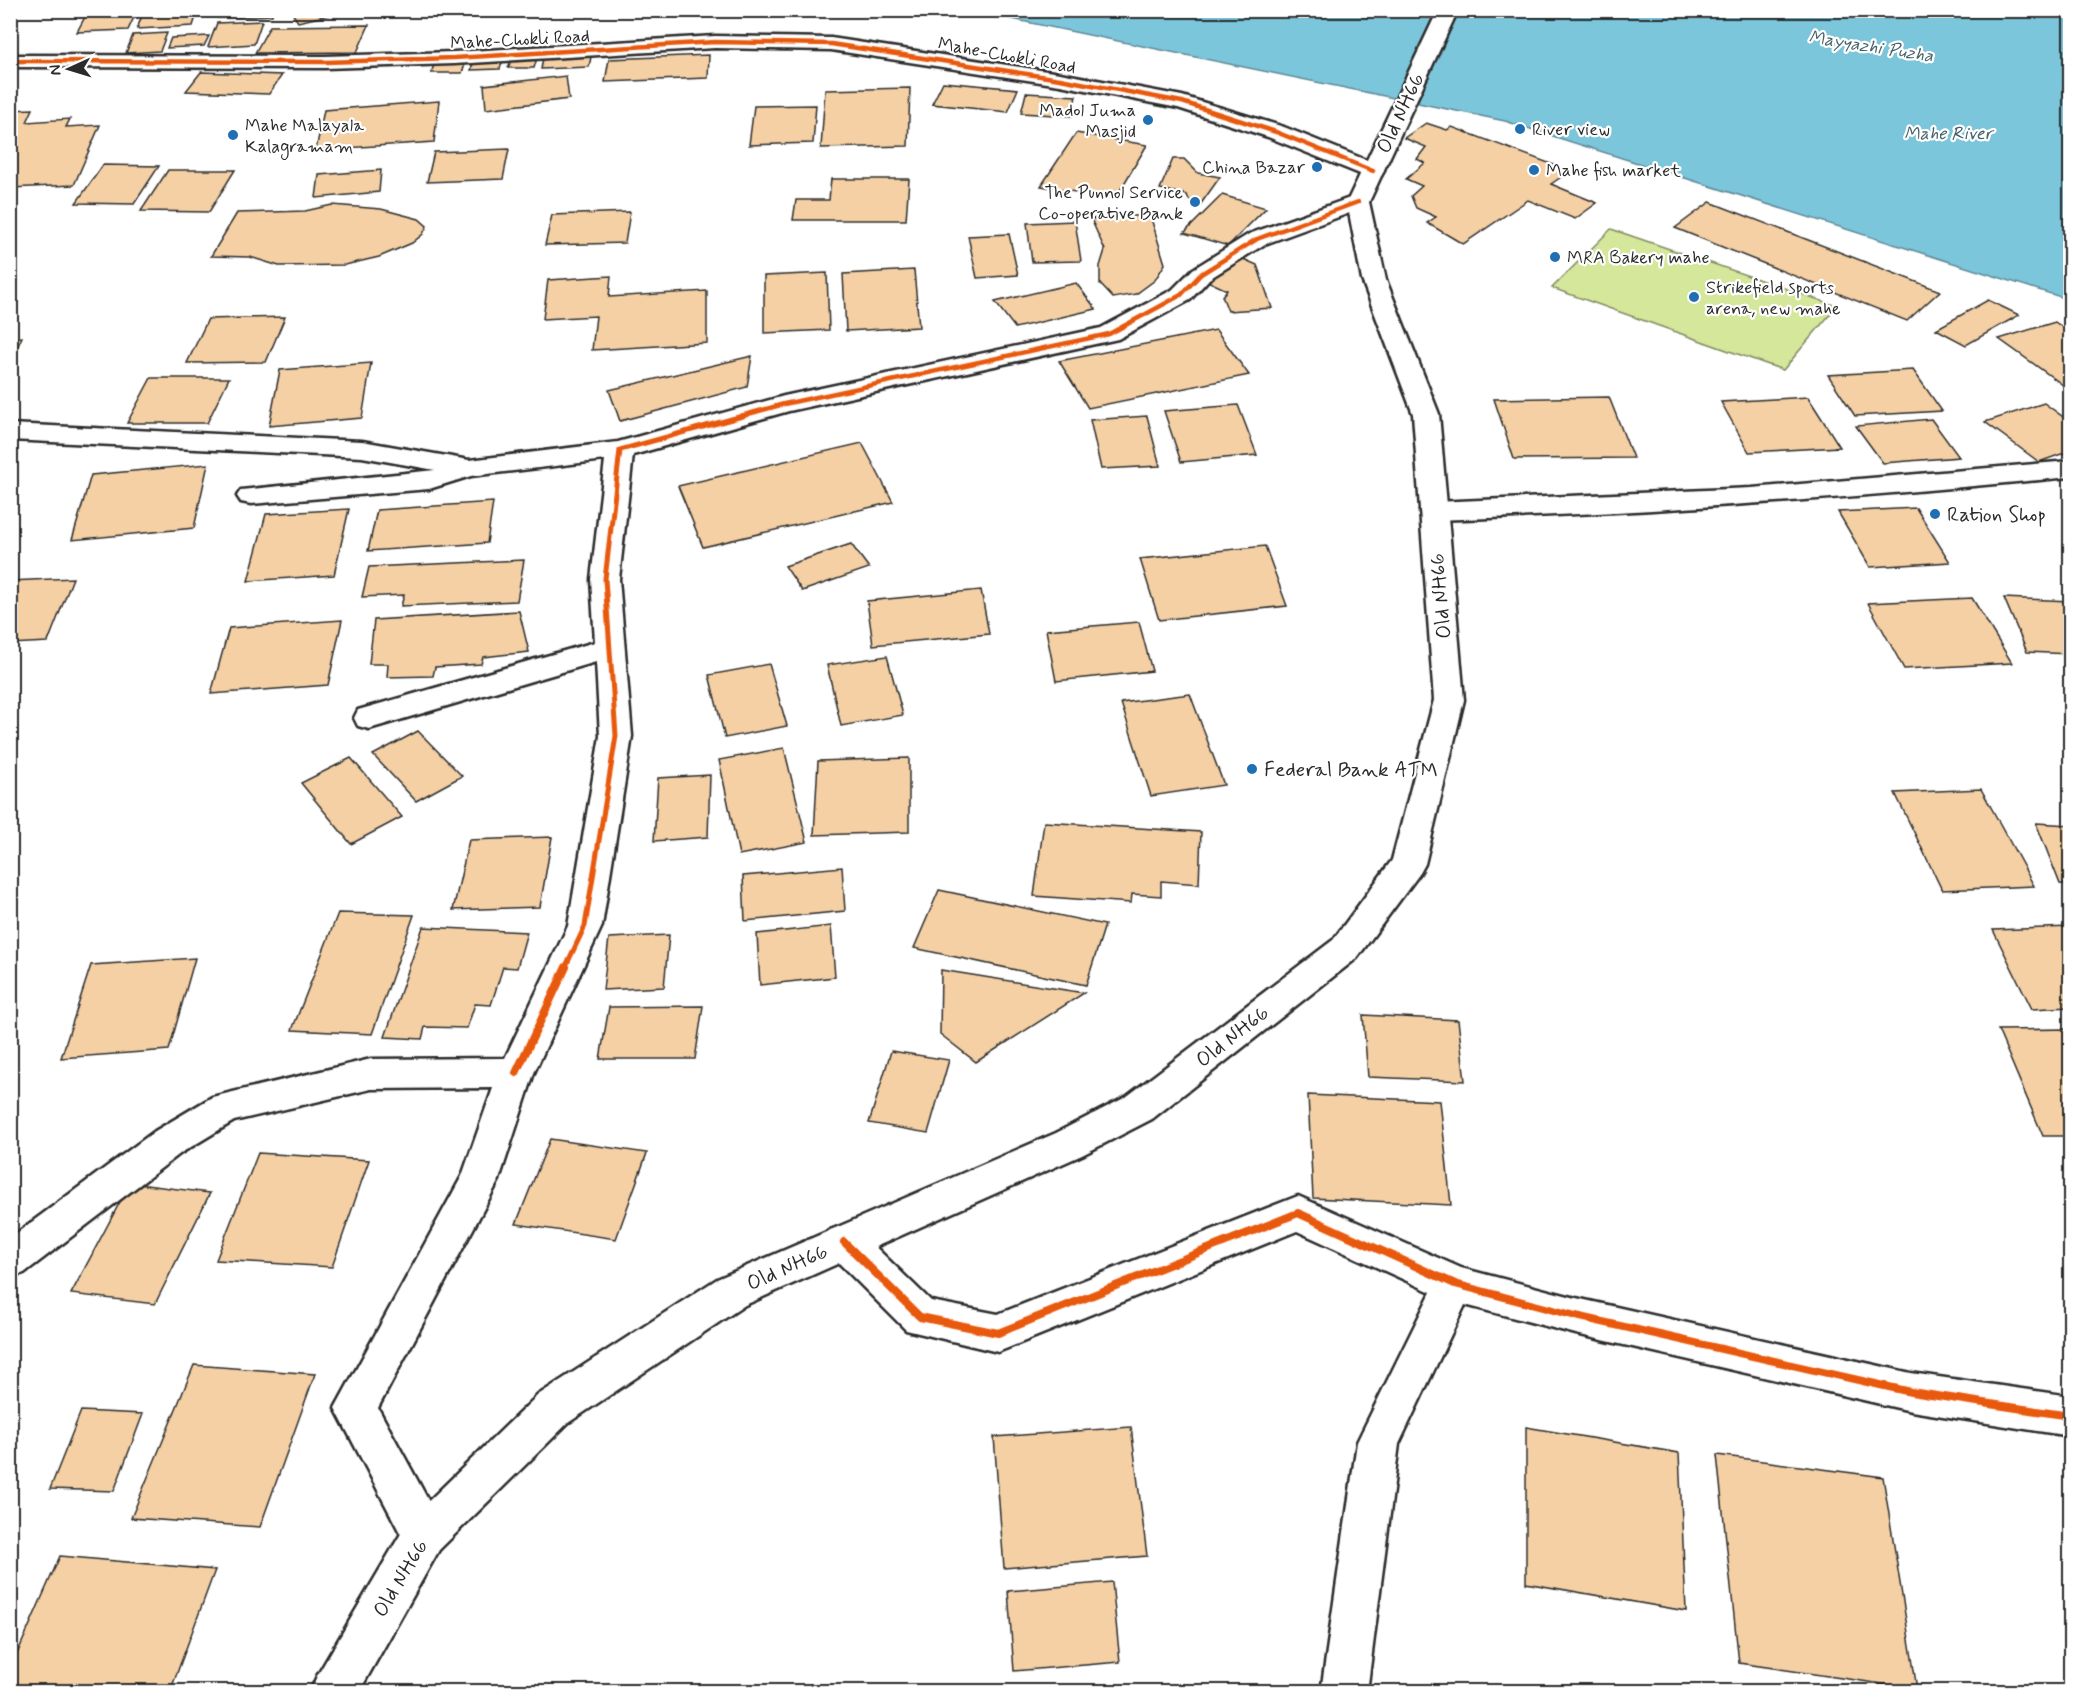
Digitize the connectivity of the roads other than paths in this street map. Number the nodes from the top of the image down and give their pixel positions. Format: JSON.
{"nodes":[{"id":1,"x":1448,"y":10,"type":"edge"},
{"id":2,"x":10,"y":61,"type":"edge"},
{"id":3,"x":1373,"y":171,"type":"junction"},
{"id":4,"x":1358,"y":202,"type":"junction"},
{"id":5,"x":10,"y":432,"type":"edge"},
{"id":6,"x":620,"y":450,"type":"junction"},
{"id":7,"x":469,"y":468,"type":"junction"},
{"id":8,"x":2070,"y":469,"type":"edge"},
{"id":9,"x":251,"y":496,"type":"dead end"},
{"id":10,"x":1434,"y":511,"type":"junction"},
{"id":11,"x":609,"y":648,"type":"junction"},
{"id":12,"x":369,"y":718,"type":"dead end"},
{"id":13,"x":516,"y":1073,"type":"junction"},
{"id":14,"x":844,"y":1242,"type":"junction"},
{"id":15,"x":10,"y":1261,"type":"edge"},
{"id":16,"x":1455,"y":1284,"type":"junction"},
{"id":17,"x":2070,"y":1416,"type":"edge"},
{"id":18,"x":424,"y":1535,"type":"junction"},
{"id":19,"x":333,"y":1692,"type":"edge"},
{"id":20,"x":1344,"y":1692,"type":"edge"}],
"edges":[{"from":1,"to":3,"type":"street","name":"Old NH66"},
{"from":2,"to":3,"type":"street","name":"Mahe-Chokli Road"},
{"from":3,"to":4,"type":"street","name":"Old NH66"},
{"from":4,"to":6,"type":"street"},
{"from":4,"to":10,"type":"street","name":"Old NH66"},
{"from":5,"to":7,"type":"street"},
{"from":6,"to":7,"type":"street"},
{"from":6,"to":11,"type":"street"},
{"from":7,"to":9,"type":"street"},
{"from":8,"to":10,"type":"street"},
{"from":10,"to":14,"type":"street","name":"Old NH66"},
{"from":11,"to":12,"type":"street"},
{"from":11,"to":13,"type":"street"},
{"from":13,"to":15,"type":"street"},
{"from":13,"to":18,"type":"street"},
{"from":14,"to":16,"type":"street"},
{"from":14,"to":18,"type":"street","name":"Old NH66"},
{"from":16,"to":17,"type":"street"},
{"from":16,"to":20,"type":"street"},
{"from":18,"to":19,"type":"street","name":"Old NH66"}]}
